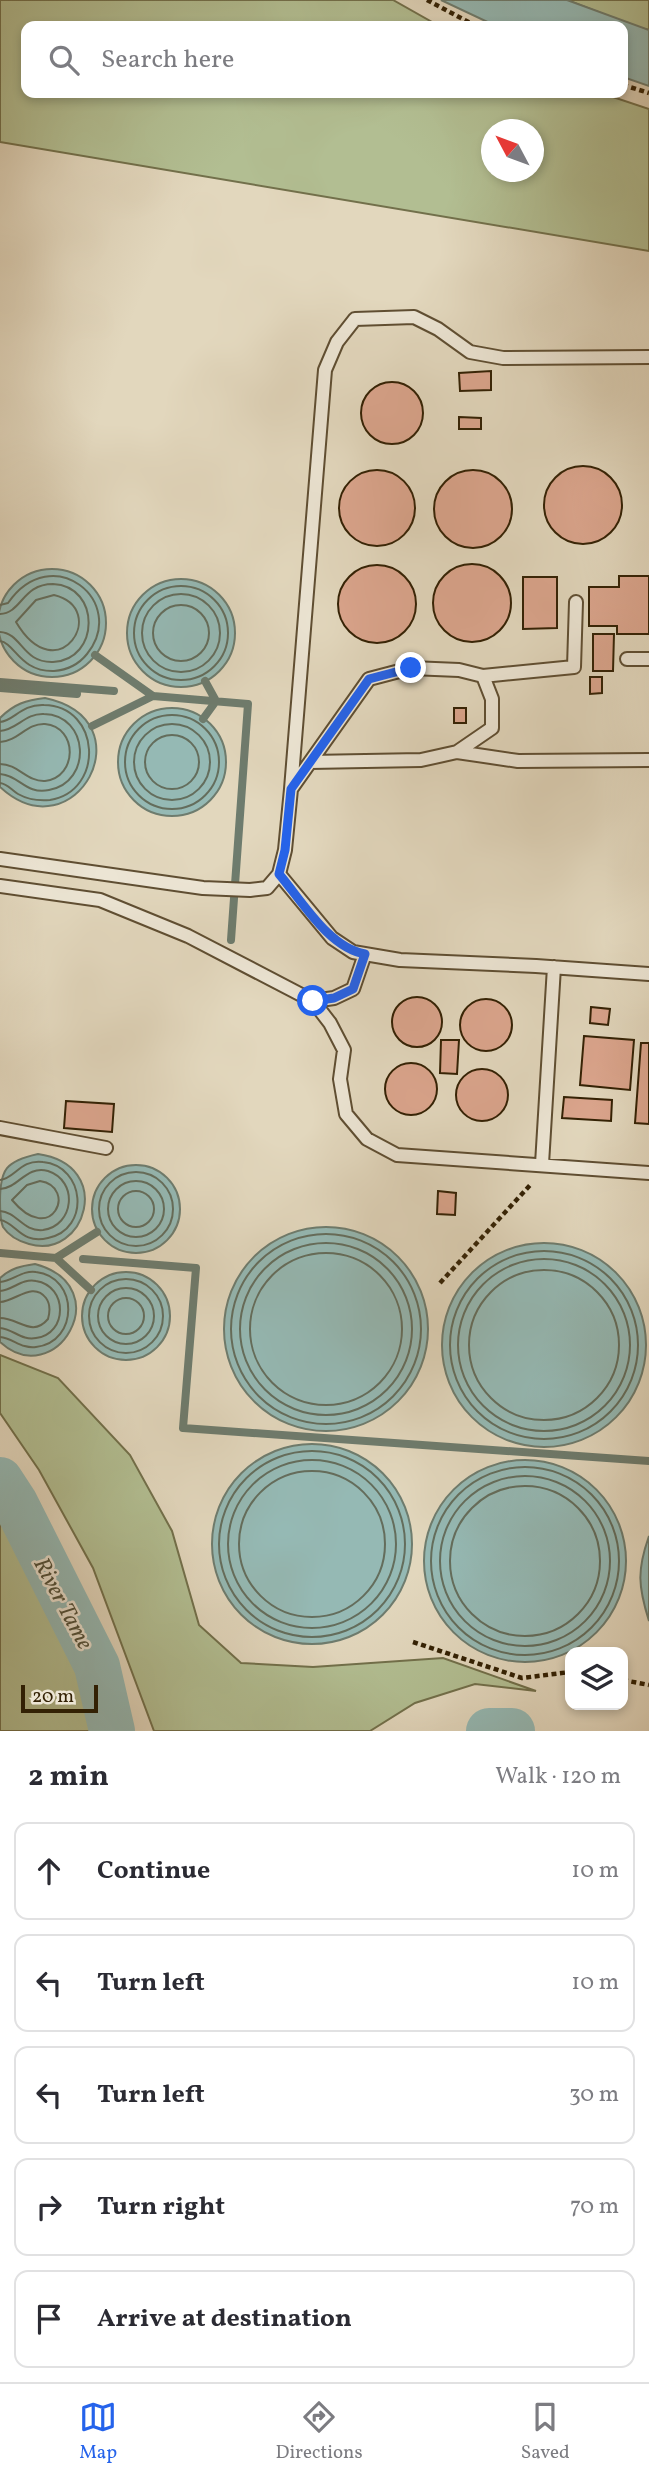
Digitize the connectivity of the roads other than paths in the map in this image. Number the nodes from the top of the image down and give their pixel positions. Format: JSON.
{"nodes":[{"id":1,"x":649,"y":357,"type":"edge"},
{"id":2,"x":576,"y":602,"type":"dead end"},
{"id":3,"x":627,"y":659,"type":"dead end"},
{"id":4,"x":649,"y":659,"type":"edge"},
{"id":5,"x":483,"y":676,"type":"junction"},
{"id":6,"x":457,"y":752,"type":"junction"},
{"id":7,"x":649,"y":760,"type":"edge"},
{"id":8,"x":310,"y":762,"type":"junction"},
{"id":9,"x":291,"y":789,"type":"junction"},
{"id":10,"x":0,"y":859,"type":"edge"},
{"id":11,"x":279,"y":874,"type":"junction"},
{"id":12,"x":0,"y":886,"type":"edge"},
{"id":13,"x":365,"y":954,"type":"junction"},
{"id":14,"x":554,"y":967,"type":"junction"},
{"id":15,"x":649,"y":974,"type":"edge"},
{"id":16,"x":313,"y":1001,"type":"junction"},
{"id":17,"x":0,"y":1128,"type":"edge"},
{"id":18,"x":106,"y":1148,"type":"dead end"},
{"id":19,"x":542,"y":1164,"type":"junction"},
{"id":20,"x":649,"y":1173,"type":"edge"}],
"edges":[{"from":1,"to":9,"type":"lane"},
{"from":2,"to":5,"type":"lane"},
{"from":3,"to":4,"type":"lane"},
{"from":5,"to":6,"type":"lane"},
{"from":5,"to":8,"type":"lane"},
{"from":6,"to":7,"type":"lane"},
{"from":6,"to":8,"type":"lane"},
{"from":8,"to":9,"type":"lane"},
{"from":9,"to":11,"type":"lane"},
{"from":10,"to":11,"type":"lane"},
{"from":11,"to":13,"type":"lane"},
{"from":12,"to":16,"type":"lane"},
{"from":13,"to":14,"type":"lane"},
{"from":13,"to":16,"type":"lane"},
{"from":14,"to":15,"type":"lane"},
{"from":14,"to":19,"type":"lane"},
{"from":16,"to":19,"type":"lane"},
{"from":17,"to":18,"type":"lane"},
{"from":19,"to":20,"type":"lane"}]}
